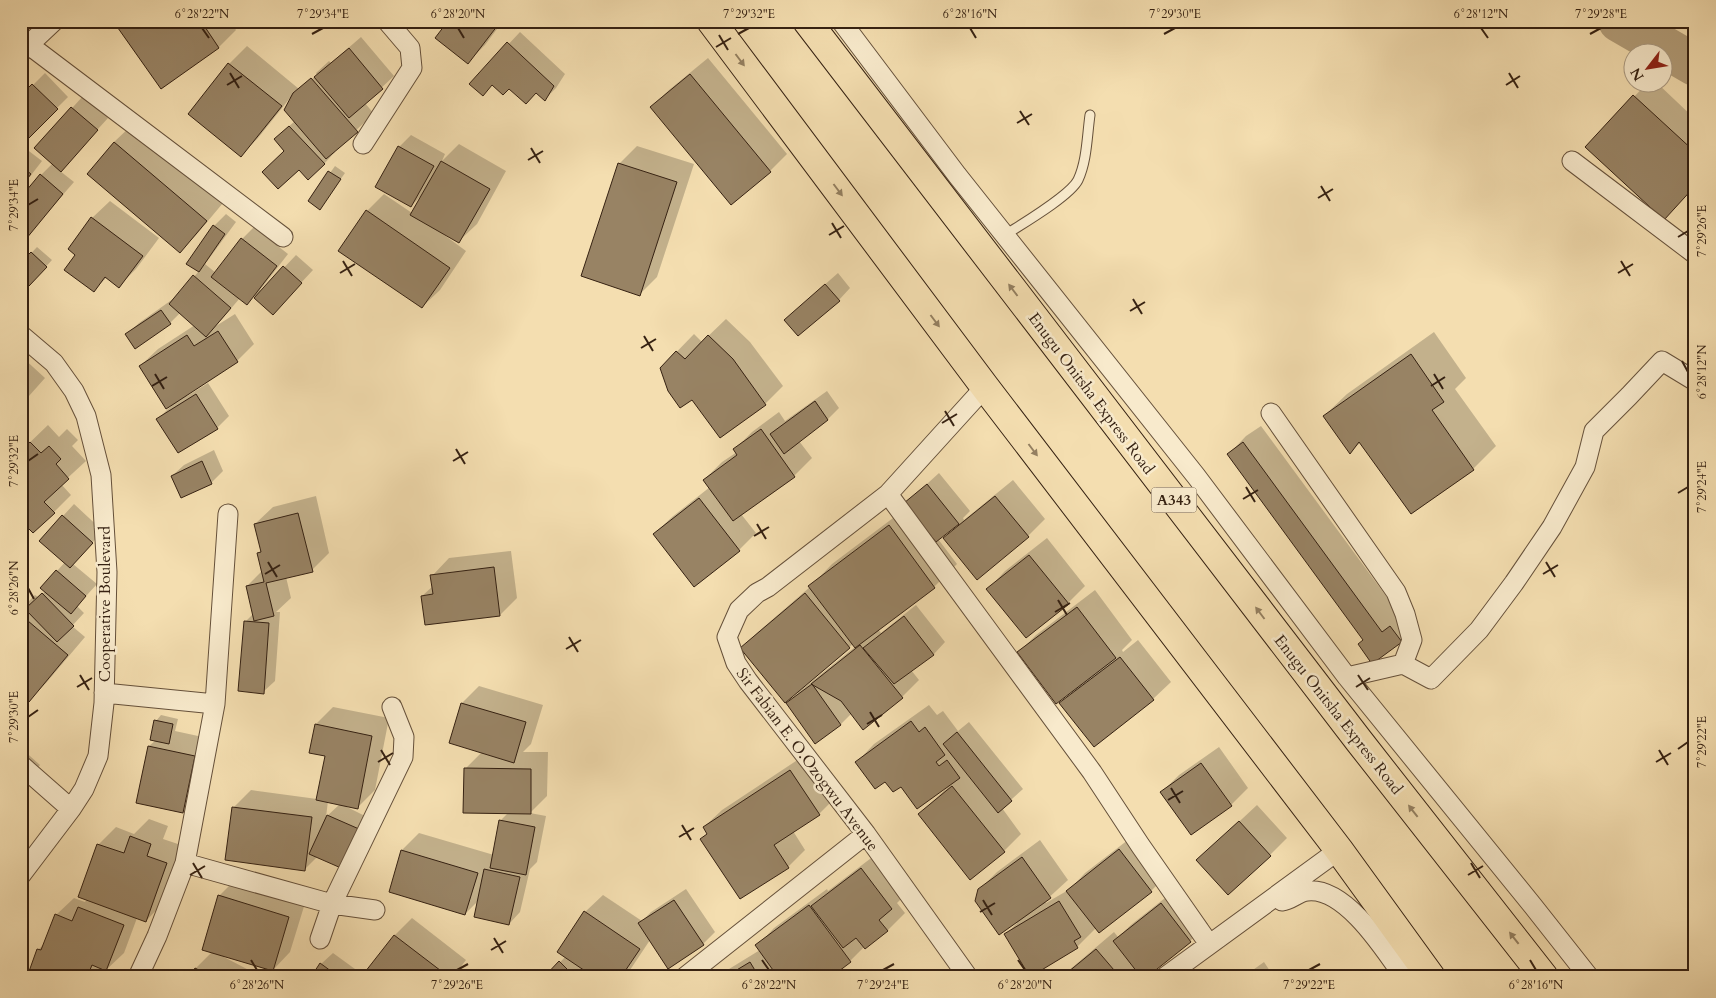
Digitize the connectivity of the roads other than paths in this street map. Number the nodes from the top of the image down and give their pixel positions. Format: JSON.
{"nodes":[{"id":1,"x":54,"y":21,"type":"edge"},
{"id":2,"x":387,"y":21,"type":"edge"},
{"id":3,"x":711,"y":21,"type":"edge"},
{"id":4,"x":807,"y":21,"type":"edge"},
{"id":5,"x":841,"y":21,"type":"edge"},
{"id":6,"x":25,"y":49,"type":"edge"},
{"id":7,"x":1090,"y":115,"type":"dead end"},
{"id":8,"x":364,"y":144,"type":"dead end"},
{"id":9,"x":1572,"y":162,"type":"dead end"},
{"id":10,"x":1005,"y":235,"type":"junction"},
{"id":11,"x":283,"y":237,"type":"dead end"},
{"id":12,"x":1695,"y":254,"type":"edge"},
{"id":13,"x":21,"y":335,"type":"edge"},
{"id":14,"x":1695,"y":381,"type":"edge"},
{"id":15,"x":984,"y":387,"type":"junction"},
{"id":16,"x":1271,"y":413,"type":"dead end"},
{"id":17,"x":888,"y":494,"type":"junction"},
{"id":18,"x":228,"y":514,"type":"dead end"},
{"id":19,"x":1403,"y":664,"type":"junction"},
{"id":20,"x":1347,"y":677,"type":"junction"},
{"id":21,"x":104,"y":693,"type":"junction"},
{"id":22,"x":215,"y":704,"type":"junction"},
{"id":23,"x":392,"y":707,"type":"dead end"},
{"id":24,"x":21,"y":765,"type":"edge"},
{"id":25,"x":71,"y":809,"type":"junction"},
{"id":26,"x":866,"y":834,"type":"junction"},
{"id":27,"x":1339,"y":850,"type":"junction"},
{"id":28,"x":185,"y":863,"type":"junction"},
{"id":29,"x":21,"y":875,"type":"edge"},
{"id":30,"x":1266,"y":903,"type":"junction"},
{"id":31,"x":332,"y":904,"type":"junction"},
{"id":32,"x":375,"y":910,"type":"dead end"},
{"id":33,"x":320,"y":939,"type":"dead end"},
{"id":34,"x":1209,"y":944,"type":"junction"},
{"id":35,"x":138,"y":977,"type":"edge"},
{"id":36,"x":685,"y":977,"type":"edge"},
{"id":37,"x":968,"y":977,"type":"edge"},
{"id":38,"x":1165,"y":977,"type":"edge"},
{"id":39,"x":1404,"y":977,"type":"edge"},
{"id":40,"x":1431,"y":977,"type":"edge"},
{"id":41,"x":1544,"y":977,"type":"edge"},
{"id":42,"x":1589,"y":977,"type":"edge"}],
"edges":[{"from":1,"to":6,"type":"street"},
{"from":2,"to":8,"type":"street"},
{"from":3,"to":15,"type":"highway","one_way":true},
{"from":41,"to":4,"type":"highway","name":"Enugu Onitsha Express Road","number":"A343","one_way":true},
{"from":5,"to":10,"type":"street"},
{"from":6,"to":11,"type":"street"},
{"from":7,"to":10,"type":"lane"},
{"from":9,"to":12,"type":"street"},
{"from":10,"to":20,"type":"street"},
{"from":13,"to":21,"type":"street","name":"Cooperative Boulevard"},
{"from":14,"to":19,"type":"street"},
{"from":15,"to":17,"type":"street","name":"Sir Fabian E. O.Ozogwu Avenue"},
{"from":15,"to":27,"type":"highway","one_way":true},
{"from":16,"to":19,"type":"street"},
{"from":17,"to":26,"type":"street","name":"Sir Fabian E. O.Ozogwu Avenue"},
{"from":17,"to":34,"type":"street"},
{"from":18,"to":22,"type":"street"},
{"from":19,"to":20,"type":"street"},
{"from":20,"to":42,"type":"street"},
{"from":21,"to":22,"type":"street"},
{"from":21,"to":25,"type":"street","name":"Cooperative Boulevard"},
{"from":22,"to":28,"type":"street"},
{"from":23,"to":31,"type":"street"},
{"from":24,"to":25,"type":"street"},
{"from":25,"to":29,"type":"street","name":"Cooperative Boulevard"},
{"from":26,"to":36,"type":"street"},
{"from":26,"to":37,"type":"street","name":"Sir Fabian E. O.Ozogwu Avenue"},
{"from":27,"to":30,"type":"street"},
{"from":27,"to":40,"type":"highway"},
{"from":28,"to":31,"type":"street"},
{"from":28,"to":35,"type":"street"},
{"from":30,"to":34,"type":"street"},
{"from":30,"to":39,"type":"street"},
{"from":31,"to":32,"type":"street"},
{"from":31,"to":33,"type":"street"},
{"from":34,"to":38,"type":"street"}]}
